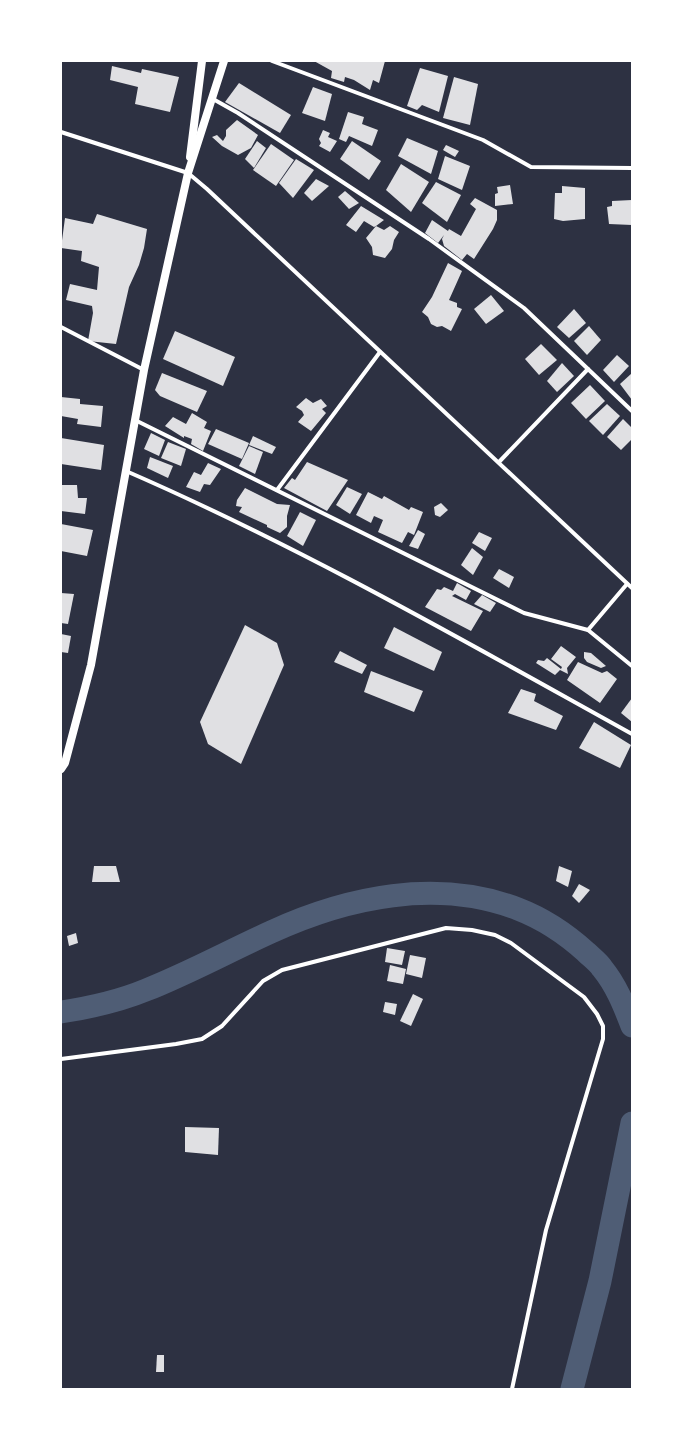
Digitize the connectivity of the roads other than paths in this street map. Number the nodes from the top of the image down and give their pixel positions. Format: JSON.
{"nodes":[{"id":1,"x":202,"y":61,"type":"edge"},
{"id":2,"x":224,"y":61,"type":"edge"},
{"id":3,"x":272,"y":61,"type":"edge"},
{"id":4,"x":213,"y":99,"type":"junction"},
{"id":5,"x":61,"y":132,"type":"edge"},
{"id":6,"x":632,"y":168,"type":"edge"},
{"id":7,"x":188,"y":173,"type":"junction"},
{"id":8,"x":61,"y":326,"type":"edge"},
{"id":9,"x":380,"y":352,"type":"junction"},
{"id":10,"x":588,"y":369,"type":"junction"},
{"id":11,"x":144,"y":370,"type":"junction"},
{"id":12,"x":632,"y":411,"type":"edge"},
{"id":13,"x":135,"y":420,"type":"junction"},
{"id":14,"x":499,"y":462,"type":"junction"},
{"id":15,"x":126,"y":471,"type":"junction"},
{"id":16,"x":277,"y":490,"type":"junction"},
{"id":17,"x":627,"y":584,"type":"junction"},
{"id":18,"x":632,"y":588,"type":"edge"},
{"id":19,"x":588,"y":630,"type":"junction"},
{"id":20,"x":632,"y":666,"type":"edge"},
{"id":21,"x":632,"y":734,"type":"edge"},
{"id":22,"x":62,"y":764,"type":"edge"},
{"id":23,"x":61,"y":1058,"type":"edge"},
{"id":24,"x":512,"y":1389,"type":"edge"}],
"edges":[{"from":1,"to":7,"type":"main road"},
{"from":2,"to":4,"type":"main road"},
{"from":3,"to":6,"type":"street"},
{"from":4,"to":7,"type":"main road"},
{"from":4,"to":10,"type":"street"},
{"from":5,"to":7,"type":"street"},
{"from":7,"to":9,"type":"street"},
{"from":7,"to":11,"type":"main road"},
{"from":8,"to":11,"type":"street"},
{"from":9,"to":14,"type":"street"},
{"from":9,"to":16,"type":"street"},
{"from":10,"to":12,"type":"street"},
{"from":10,"to":14,"type":"street"},
{"from":11,"to":13,"type":"main road"},
{"from":13,"to":15,"type":"main road"},
{"from":13,"to":16,"type":"street"},
{"from":14,"to":17,"type":"street"},
{"from":15,"to":21,"type":"street"},
{"from":15,"to":22,"type":"main road"},
{"from":16,"to":19,"type":"street"},
{"from":17,"to":18,"type":"street"},
{"from":17,"to":19,"type":"street"},
{"from":19,"to":20,"type":"street"},
{"from":23,"to":24,"type":"street"}]}
